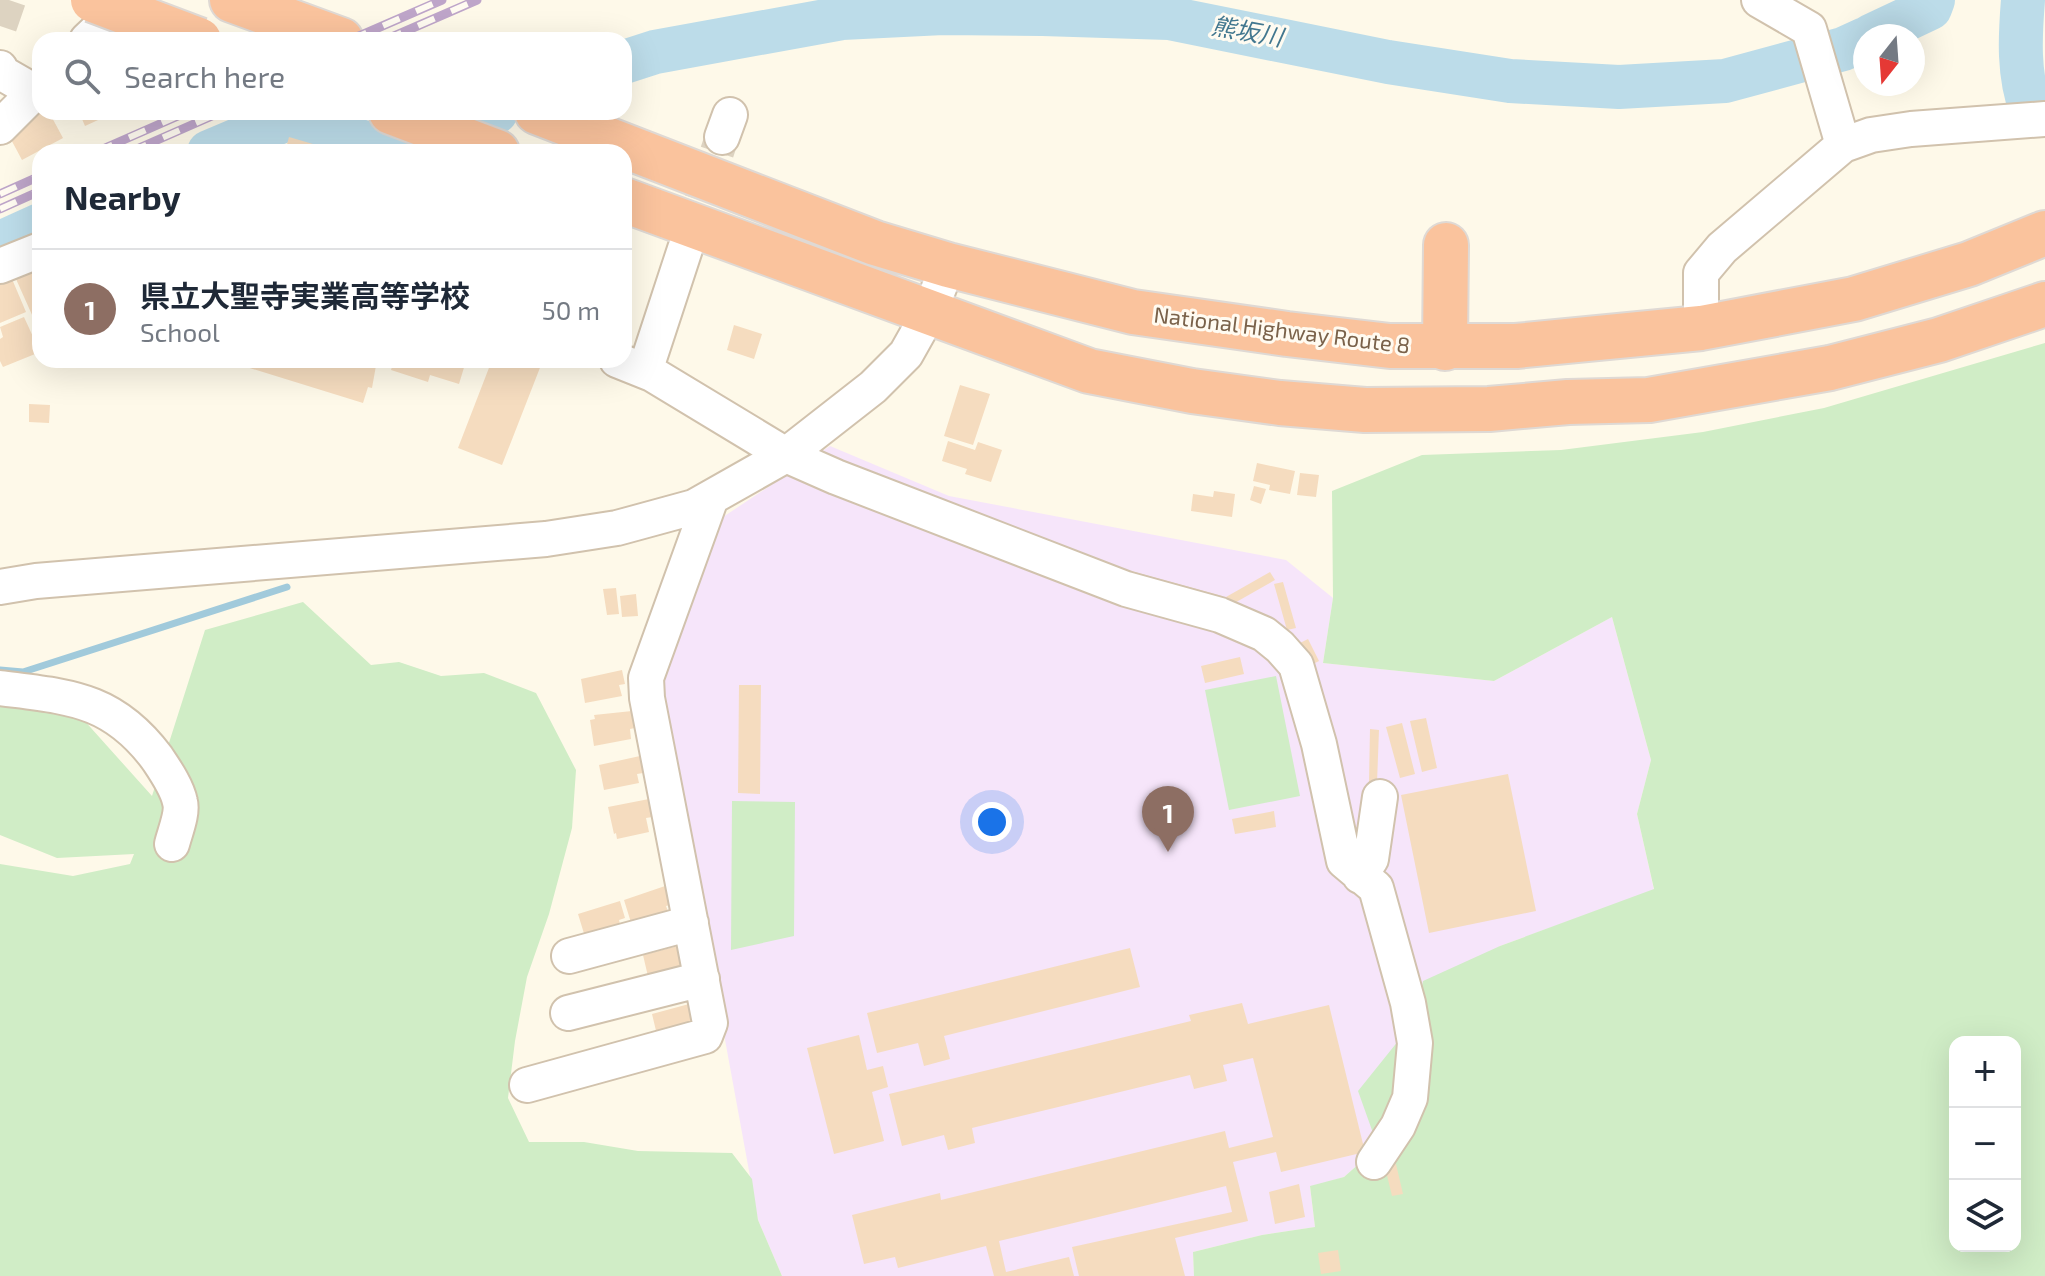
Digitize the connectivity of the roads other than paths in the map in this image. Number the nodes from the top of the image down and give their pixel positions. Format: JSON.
{"nodes":[{"id":1,"x":93,"y":0,"type":"edge"},
{"id":2,"x":129,"y":0,"type":"edge"},
{"id":3,"x":232,"y":0,"type":"edge"},
{"id":4,"x":1759,"y":0,"type":"edge"},
{"id":5,"x":95,"y":32,"type":"edge"},
{"id":6,"x":178,"y":32,"type":"edge"},
{"id":7,"x":319,"y":32,"type":"edge"},
{"id":8,"x":0,"y":68,"type":"edge"},
{"id":9,"x":32,"y":86,"type":"edge"},
{"id":10,"x":32,"y":95,"type":"edge"},
{"id":11,"x":2045,"y":119,"type":"edge"},
{"id":12,"x":412,"y":120,"type":"edge"},
{"id":13,"x":559,"y":120,"type":"edge"},
{"id":14,"x":0,"y":127,"type":"edge"},
{"id":15,"x":476,"y":144,"type":"edge"},
{"id":16,"x":623,"y":144,"type":"edge"},
{"id":17,"x":1843,"y":145,"type":"junction"},
{"id":18,"x":632,"y":148,"type":"edge"},
{"id":19,"x":632,"y":203,"type":"edge"},
{"id":20,"x":2045,"y":233,"type":"edge"},
{"id":21,"x":1446,"y":245,"type":"dead end"},
{"id":22,"x":685,"y":249,"type":"tunnel mouth"},
{"id":23,"x":32,"y":253,"type":"edge"},
{"id":24,"x":948,"y":265,"type":"junction"},
{"id":25,"x":0,"y":266,"type":"edge"},
{"id":26,"x":2045,"y":304,"type":"edge"},
{"id":27,"x":929,"y":313,"type":"junction"},
{"id":28,"x":1701,"y":328,"type":"junction"},
{"id":29,"x":1445,"y":348,"type":"junction"},
{"id":30,"x":632,"y":364,"type":"edge"},
{"id":31,"x":632,"y":367,"type":"edge"},
{"id":32,"x":786,"y":455,"type":"junction"},
{"id":33,"x":711,"y":498,"type":"junction"},
{"id":34,"x":0,"y":587,"type":"edge"},
{"id":35,"x":0,"y":688,"type":"edge"},
{"id":36,"x":1380,"y":797,"type":"dead end"},
{"id":37,"x":172,"y":844,"type":"dead end"},
{"id":38,"x":1352,"y":869,"type":"junction"},
{"id":39,"x":691,"y":923,"type":"junction"},
{"id":40,"x":569,"y":956,"type":"dead end"},
{"id":41,"x":702,"y":979,"type":"junction"},
{"id":42,"x":568,"y":1013,"type":"dead end"},
{"id":43,"x":527,"y":1085,"type":"dead end"},
{"id":44,"x":1374,"y":1162,"type":"dead end"}],
"edges":[{"from":1,"to":6,"type":"highway","bridge":true},
{"from":2,"to":5,"type":"street"},
{"from":3,"to":7,"type":"highway"},
{"from":4,"to":17,"type":"street"},
{"from":8,"to":9,"type":"street"},
{"from":10,"to":14,"type":"street"},
{"from":11,"to":17,"type":"street"},
{"from":12,"to":15,"type":"highway"},
{"from":13,"to":16,"type":"highway","name":"National Highway Route 8"},
{"from":17,"to":28,"type":"street"},
{"from":18,"to":24,"type":"highway","name":"National Highway Route 8"},
{"from":19,"to":27,"type":"highway"},
{"from":20,"to":28,"type":"highway","name":"National Highway Route 8"},
{"from":21,"to":29,"type":"highway"},
{"from":22,"to":30,"type":"street"},
{"from":23,"to":25,"type":"street"},
{"from":24,"to":27,"type":"street"},
{"from":24,"to":29,"type":"highway","name":"National Highway Route 8"},
{"from":26,"to":27,"type":"highway"},
{"from":27,"to":32,"type":"street"},
{"from":28,"to":29,"type":"highway","name":"National Highway Route 8"},
{"from":31,"to":32,"type":"street"},
{"from":32,"to":33,"type":"street"},
{"from":32,"to":38,"type":"street"},
{"from":33,"to":34,"type":"street"},
{"from":33,"to":39,"type":"street"},
{"from":35,"to":37,"type":"street"},
{"from":36,"to":38,"type":"street"},
{"from":38,"to":44,"type":"street"},
{"from":39,"to":40,"type":"street"},
{"from":39,"to":41,"type":"street"},
{"from":41,"to":42,"type":"street"},
{"from":41,"to":43,"type":"street"}]}
